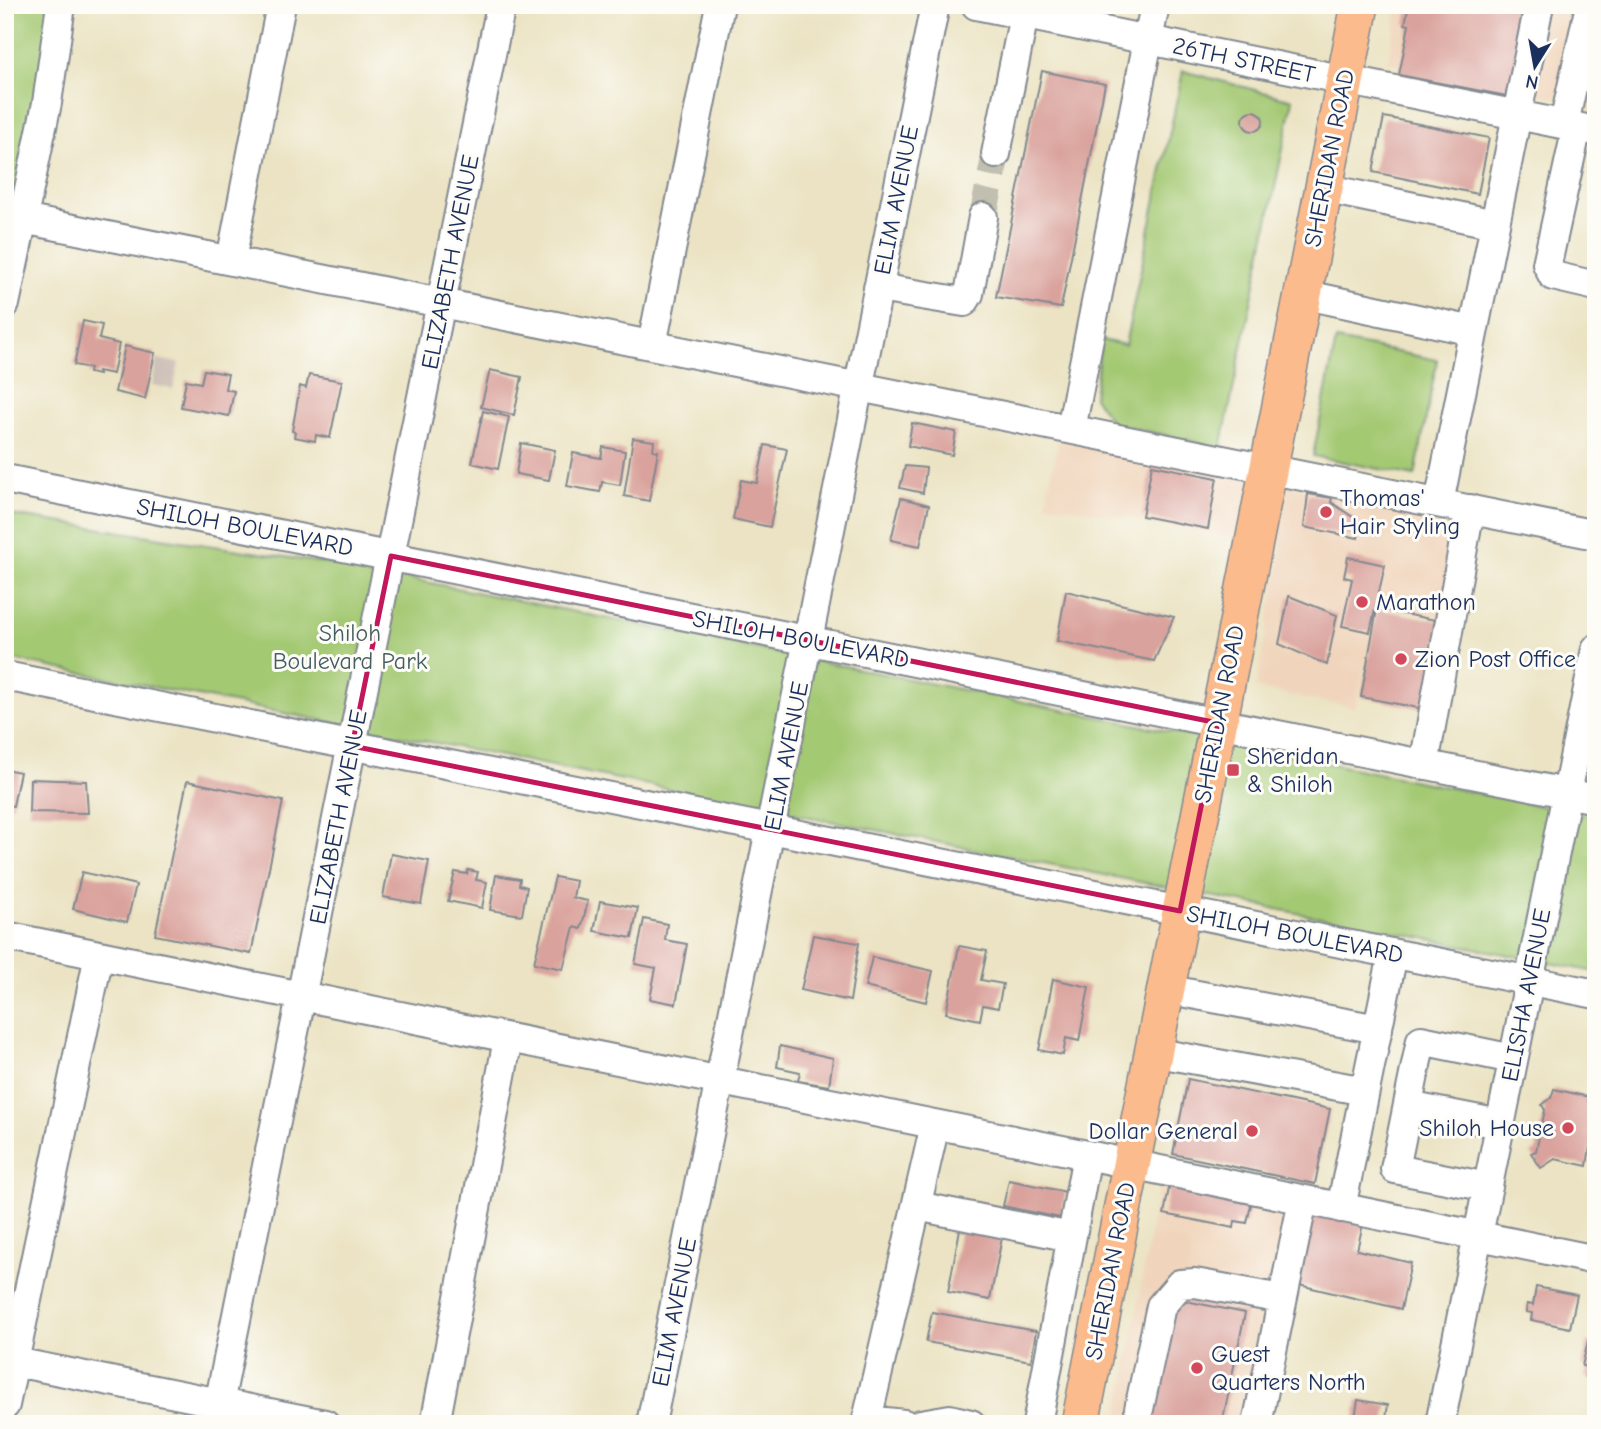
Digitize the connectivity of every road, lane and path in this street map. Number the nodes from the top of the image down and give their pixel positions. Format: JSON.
{"nodes":[{"id":1,"x":61,"y":5,"type":"edge"},
{"id":2,"x":281,"y":5,"type":"edge"},
{"id":3,"x":501,"y":5,"type":"edge"},
{"id":4,"x":720,"y":5,"type":"edge"},
{"id":5,"x":934,"y":5,"type":"edge"},
{"id":6,"x":975,"y":5,"type":"edge"},
{"id":7,"x":1155,"y":5,"type":"edge"},
{"id":8,"x":1360,"y":5,"type":"edge"},
{"id":9,"x":1539,"y":5,"type":"edge"},
{"id":10,"x":1590,"y":5,"type":"edge"},
{"id":11,"x":1024,"y":15,"type":"junction"},
{"id":12,"x":1148,"y":40,"type":"junction"},
{"id":13,"x":1345,"y":80,"type":"junction"},
{"id":14,"x":1517,"y":114,"type":"junction"},
{"id":15,"x":1579,"y":127,"type":"edge"},
{"id":16,"x":996,"y":154,"type":"tunnel mouth"},
{"id":17,"x":1324,"y":188,"type":"junction"},
{"id":18,"x":984,"y":217,"type":"tunnel mouth"},
{"id":19,"x":23,"y":219,"type":"junction"},
{"id":20,"x":1495,"y":224,"type":"junction"},
{"id":21,"x":232,"y":260,"type":"junction"},
{"id":22,"x":1596,"y":286,"type":"edge"},
{"id":23,"x":878,"y":288,"type":"junction"},
{"id":24,"x":1302,"y":294,"type":"junction"},
{"id":25,"x":442,"y":302,"type":"junction"},
{"id":26,"x":5,"y":304,"type":"edge"},
{"id":27,"x":1473,"y":331,"type":"junction"},
{"id":28,"x":652,"y":345,"type":"junction"},
{"id":29,"x":859,"y":386,"type":"junction"},
{"id":30,"x":1071,"y":429,"type":"junction"},
{"id":31,"x":1268,"y":468,"type":"junction"},
{"id":32,"x":5,"y":478,"type":"edge"},
{"id":33,"x":1439,"y":503,"type":"junction"},
{"id":34,"x":1470,"y":509,"type":"junction"},
{"id":35,"x":1596,"y":535,"type":"edge"},
{"id":36,"x":391,"y":556,"type":"junction"},
{"id":37,"x":808,"y":640,"type":"junction"},
{"id":38,"x":1596,"y":649,"type":"edge"},
{"id":39,"x":5,"y":677,"type":"edge"},
{"id":40,"x":1217,"y":723,"type":"junction"},
{"id":41,"x":352,"y":746,"type":"junction"},
{"id":42,"x":1424,"y":765,"type":"junction"},
{"id":43,"x":1567,"y":794,"type":"junction"},
{"id":44,"x":1596,"y":800,"type":"edge"},
{"id":45,"x":771,"y":829,"type":"junction"},
{"id":46,"x":1180,"y":911,"type":"junction"},
{"id":47,"x":5,"y":936,"type":"edge"},
{"id":48,"x":1393,"y":954,"type":"junction"},
{"id":49,"x":99,"y":955,"type":"junction"},
{"id":50,"x":1529,"y":981,"type":"junction"},
{"id":51,"x":1165,"y":989,"type":"junction"},
{"id":52,"x":1596,"y":994,"type":"edge"},
{"id":53,"x":302,"y":997,"type":"junction"},
{"id":54,"x":1378,"y":1029,"type":"junction"},
{"id":55,"x":508,"y":1039,"type":"junction"},
{"id":56,"x":1153,"y":1052,"type":"junction"},
{"id":57,"x":1513,"y":1059,"type":"junction"},
{"id":58,"x":720,"y":1082,"type":"junction"},
{"id":59,"x":1365,"y":1091,"type":"junction"},
{"id":60,"x":1408,"y":1106,"type":"junction"},
{"id":61,"x":1500,"y":1124,"type":"junction"},
{"id":62,"x":935,"y":1125,"type":"junction"},
{"id":63,"x":1087,"y":1155,"type":"junction"},
{"id":64,"x":1130,"y":1165,"type":"junction"},
{"id":65,"x":1488,"y":1187,"type":"junction"},
{"id":66,"x":1303,"y":1200,"type":"junction"},
{"id":67,"x":917,"y":1206,"type":"junction"},
{"id":68,"x":1341,"y":1208,"type":"junction"},
{"id":69,"x":1478,"y":1236,"type":"junction"},
{"id":70,"x":1071,"y":1237,"type":"junction"},
{"id":71,"x":1596,"y":1259,"type":"edge"},
{"id":72,"x":1282,"y":1299,"type":"junction"},
{"id":73,"x":10,"y":1361,"type":"edge"},
{"id":74,"x":5,"y":1405,"type":"edge"},
{"id":75,"x":1139,"y":1409,"type":"dead end"},
{"id":76,"x":217,"y":1413,"type":"edge"},
{"id":77,"x":867,"y":1422,"type":"edge"},
{"id":78,"x":325,"y":1424,"type":"edge"},
{"id":79,"x":435,"y":1424,"type":"edge"},
{"id":80,"x":651,"y":1424,"type":"edge"},
{"id":81,"x":904,"y":1424,"type":"edge"},
{"id":82,"x":920,"y":1424,"type":"edge"},
{"id":83,"x":971,"y":1424,"type":"edge"},
{"id":84,"x":1037,"y":1424,"type":"edge"},
{"id":85,"x":1080,"y":1424,"type":"edge"},
{"id":86,"x":1257,"y":1424,"type":"edge"},
{"id":87,"x":1440,"y":1424,"type":"edge"}],
"edges":[{"from":1,"to":19,"type":"street"},
{"from":2,"to":21,"type":"street"},
{"from":3,"to":25,"type":"street","name":"ELIZABETH AVENUE"},
{"from":4,"to":28,"type":"street"},
{"from":5,"to":23,"type":"street","name":"ELIM AVENUE"},
{"from":6,"to":11,"type":"street","name":"26TH STREET"},
{"from":7,"to":12,"type":"street"},
{"from":8,"to":13,"type":"main road","name":"SHERIDAN ROAD"},
{"from":9,"to":14,"type":"street"},
{"from":10,"to":15,"type":"street"},
{"from":11,"to":12,"type":"street","name":"26TH STREET"},
{"from":11,"to":16,"type":"street"},
{"from":12,"to":13,"type":"street","name":"26TH STREET"},
{"from":12,"to":30,"type":"street"},
{"from":13,"to":14,"type":"street","name":"26TH STREET"},
{"from":13,"to":17,"type":"main road","name":"SHERIDAN ROAD"},
{"from":14,"to":15,"type":"street","name":"26TH STREET"},
{"from":14,"to":20,"type":"street"},
{"from":15,"to":22,"type":"street"},
{"from":17,"to":20,"type":"street"},
{"from":17,"to":24,"type":"main road","name":"SHERIDAN ROAD"},
{"from":18,"to":23,"type":"street"},
{"from":19,"to":21,"type":"street"},
{"from":19,"to":26,"type":"street"},
{"from":20,"to":27,"type":"street"},
{"from":21,"to":25,"type":"street"},
{"from":23,"to":29,"type":"street","name":"ELIM AVENUE"},
{"from":24,"to":27,"type":"street"},
{"from":24,"to":31,"type":"main road","name":"SHERIDAN ROAD"},
{"from":25,"to":28,"type":"street"},
{"from":25,"to":36,"type":"street","name":"ELIZABETH AVENUE"},
{"from":27,"to":33,"type":"street"},
{"from":28,"to":29,"type":"street"},
{"from":29,"to":30,"type":"street"},
{"from":29,"to":37,"type":"street","name":"ELIM AVENUE"},
{"from":30,"to":31,"type":"street"},
{"from":31,"to":33,"type":"street"},
{"from":31,"to":40,"type":"main road","name":"SHERIDAN ROAD"},
{"from":32,"to":36,"type":"street","name":"SHILOH BOULEVARD"},
{"from":33,"to":34,"type":"street"},
{"from":34,"to":35,"type":"street"},
{"from":34,"to":42,"type":"street"},
{"from":36,"to":37,"type":"street","name":"SHILOH BOULEVARD"},
{"from":36,"to":41,"type":"street","name":"ELIZABETH AVENUE"},
{"from":37,"to":40,"type":"street","name":"SHILOH BOULEVARD"},
{"from":37,"to":45,"type":"street","name":"ELIM AVENUE"},
{"from":38,"to":43,"type":"street","name":"ELISHA AVENUE"},
{"from":39,"to":41,"type":"street","name":"SHILOH BOULEVARD"},
{"from":40,"to":42,"type":"street","name":"SHILOH BOULEVARD"},
{"from":40,"to":46,"type":"main road","name":"SHERIDAN ROAD"},
{"from":41,"to":45,"type":"street","name":"SHILOH BOULEVARD"},
{"from":41,"to":53,"type":"street","name":"ELIZABETH AVENUE"},
{"from":42,"to":43,"type":"street","name":"SHILOH BOULEVARD"},
{"from":43,"to":44,"type":"street","name":"SHILOH BOULEVARD"},
{"from":43,"to":50,"type":"street","name":"ELISHA AVENUE"},
{"from":45,"to":46,"type":"street","name":"SHILOH BOULEVARD"},
{"from":45,"to":58,"type":"street","name":"ELIM AVENUE"},
{"from":46,"to":48,"type":"street","name":"SHILOH BOULEVARD"},
{"from":46,"to":51,"type":"main road","name":"SHERIDAN ROAD"},
{"from":47,"to":49,"type":"street"},
{"from":48,"to":50,"type":"street","name":"SHILOH BOULEVARD"},
{"from":48,"to":54,"type":"street"},
{"from":49,"to":53,"type":"street"},
{"from":49,"to":73,"type":"street"},
{"from":50,"to":52,"type":"street","name":"SHILOH BOULEVARD"},
{"from":50,"to":57,"type":"street","name":"ELISHA AVENUE"},
{"from":51,"to":54,"type":"street"},
{"from":51,"to":56,"type":"main road","name":"SHERIDAN ROAD"},
{"from":53,"to":55,"type":"street"},
{"from":53,"to":76,"type":"street","name":"ELIZABETH AVENUE"},
{"from":54,"to":59,"type":"street"},
{"from":55,"to":58,"type":"street"},
{"from":55,"to":79,"type":"street"},
{"from":56,"to":59,"type":"street"},
{"from":56,"to":64,"type":"main road","name":"SHERIDAN ROAD"},
{"from":57,"to":60,"type":"street"},
{"from":57,"to":61,"type":"street","name":"ELISHA AVENUE"},
{"from":58,"to":62,"type":"street"},
{"from":58,"to":80,"type":"street","name":"ELIM AVENUE"},
{"from":59,"to":68,"type":"street"},
{"from":60,"to":61,"type":"street"},
{"from":60,"to":65,"type":"street"},
{"from":61,"to":65,"type":"street","name":"ELISHA AVENUE"},
{"from":62,"to":63,"type":"street"},
{"from":62,"to":67,"type":"street"},
{"from":63,"to":64,"type":"street"},
{"from":63,"to":70,"type":"street"},
{"from":64,"to":66,"type":"street"},
{"from":64,"to":85,"type":"main road","name":"SHERIDAN ROAD"},
{"from":65,"to":69,"type":"street","name":"ELISHA AVENUE"},
{"from":66,"to":68,"type":"street"},
{"from":66,"to":72,"type":"street"},
{"from":67,"to":70,"type":"street"},
{"from":67,"to":77,"type":"street"},
{"from":68,"to":69,"type":"street"},
{"from":69,"to":71,"type":"street"},
{"from":69,"to":87,"type":"street","name":"ELISHA AVENUE"},
{"from":70,"to":84,"type":"street"},
{"from":72,"to":75,"type":"street"},
{"from":72,"to":86,"type":"street"},
{"from":73,"to":74,"type":"street"},
{"from":73,"to":76,"type":"street"},
{"from":76,"to":78,"type":"street"},
{"from":77,"to":81,"type":"street"},
{"from":82,"to":83,"type":"street"}]}
